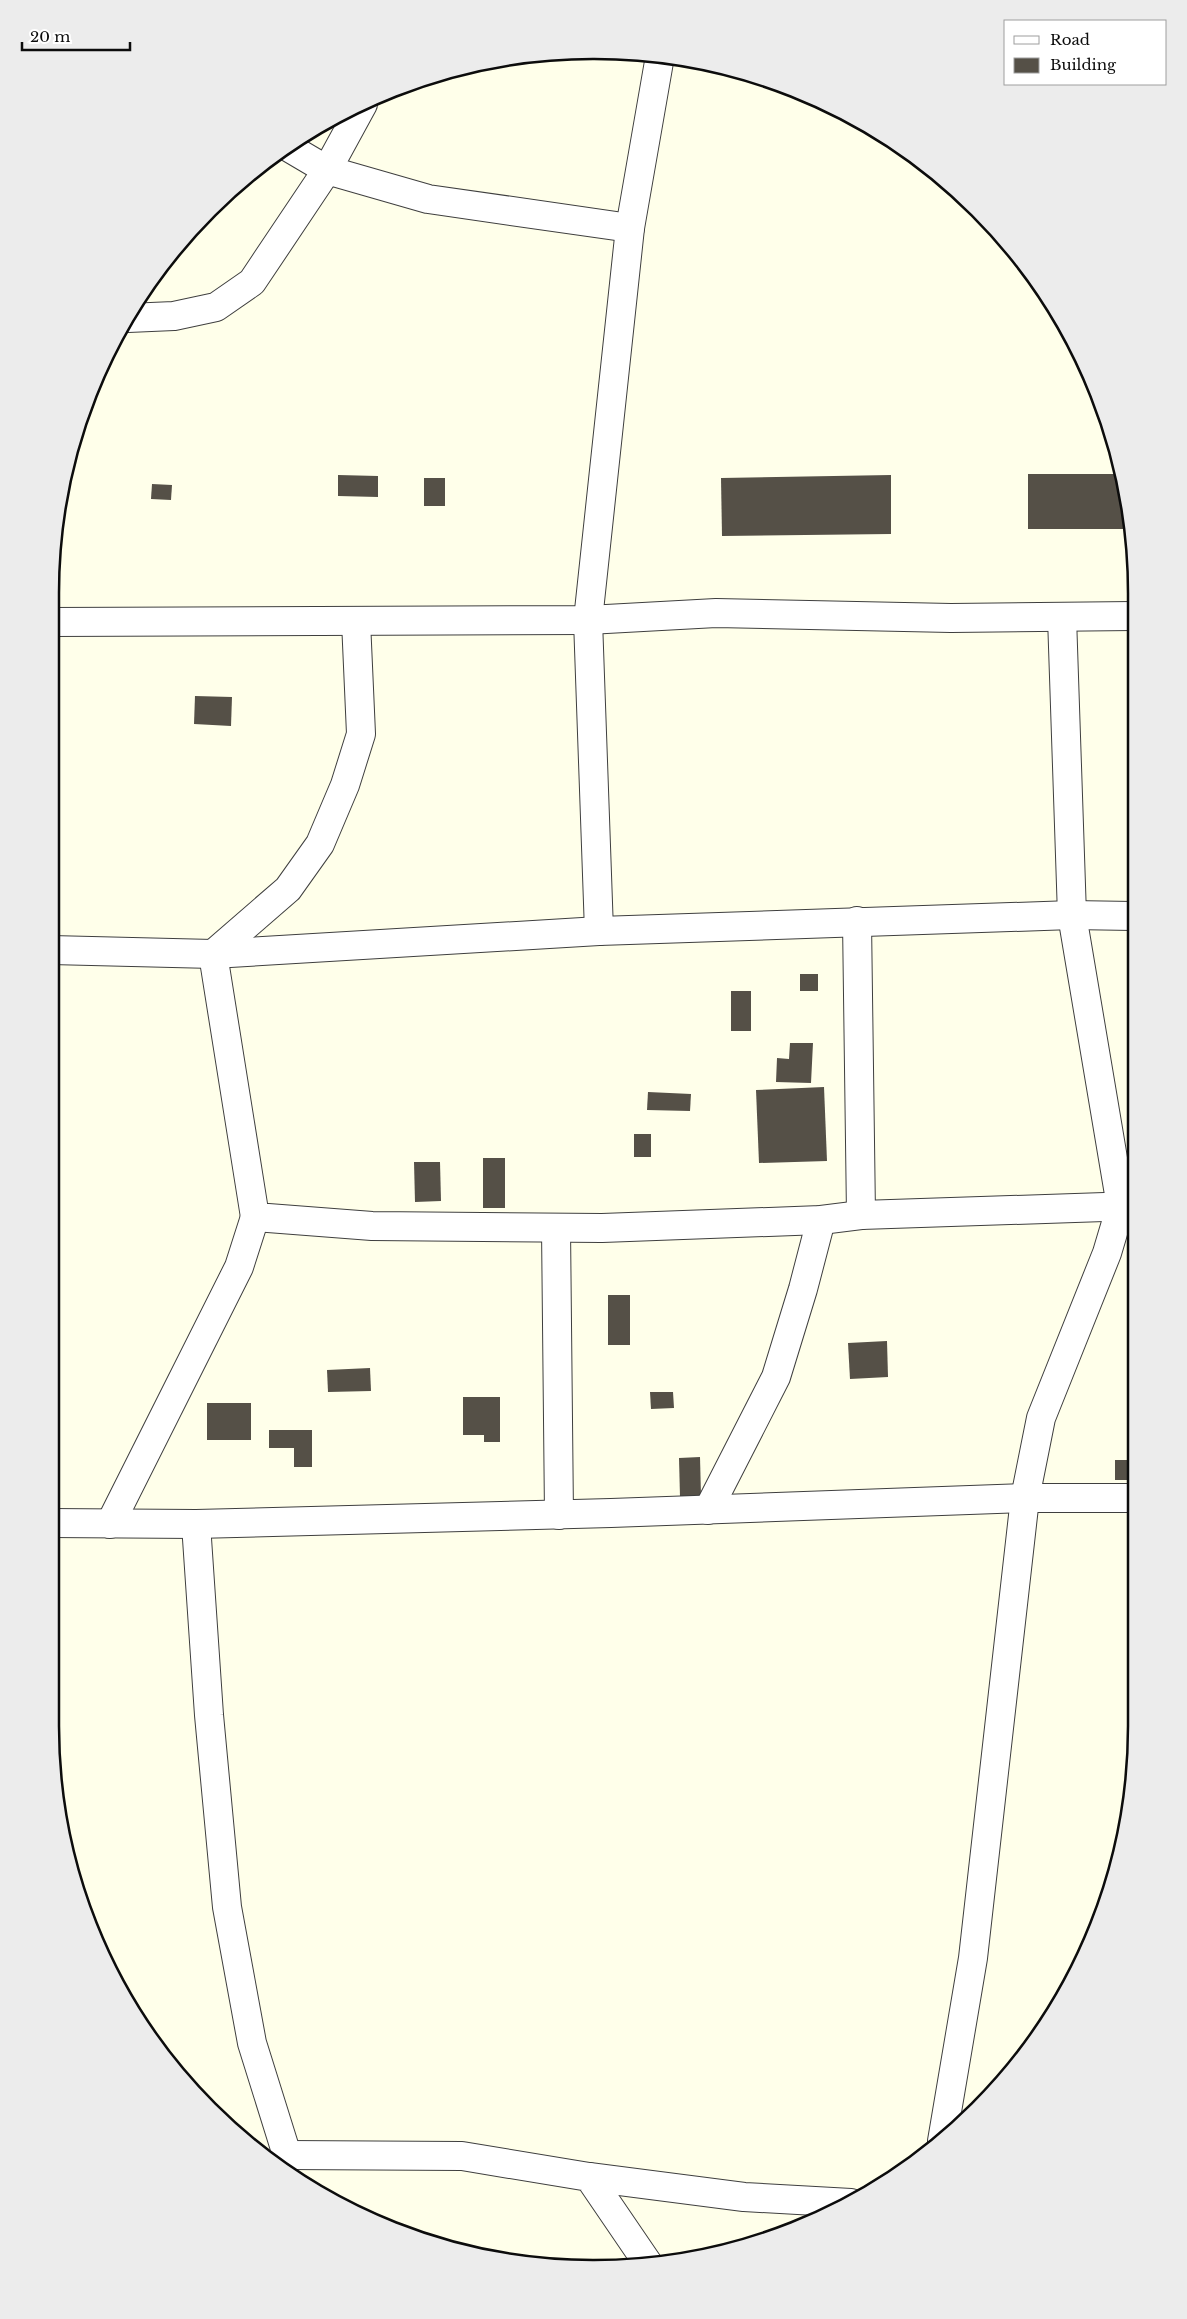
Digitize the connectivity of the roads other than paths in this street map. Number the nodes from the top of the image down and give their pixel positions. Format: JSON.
{"nodes":[{"id":1,"x":659,"y":63,"type":"edge"},
{"id":2,"x":358,"y":114,"type":"edge"},
{"id":3,"x":294,"y":150,"type":"edge"},
{"id":4,"x":327,"y":170,"type":"junction"},
{"id":5,"x":630,"y":228,"type":"junction"},
{"id":6,"x":135,"y":318,"type":"edge"},
{"id":7,"x":1128,"y":616,"type":"edge"},
{"id":8,"x":1062,"y":617,"type":"junction"},
{"id":9,"x":588,"y":620,"type":"junction"},
{"id":10,"x":356,"y":621,"type":"junction"},
{"id":11,"x":59,"y":622,"type":"edge"},
{"id":12,"x":1072,"y":915,"type":"junction"},
{"id":13,"x":1128,"y":916,"type":"edge"},
{"id":14,"x":856,"y":921,"type":"junction"},
{"id":15,"x":600,"y":932,"type":"junction"},
{"id":16,"x":59,"y":950,"type":"edge"},
{"id":17,"x":213,"y":954,"type":"junction"},
{"id":18,"x":1127,"y":1206,"type":"edge"},
{"id":19,"x":861,"y":1215,"type":"junction"},
{"id":20,"x":255,"y":1217,"type":"junction"},
{"id":21,"x":821,"y":1220,"type":"junction"},
{"id":22,"x":556,"y":1228,"type":"junction"},
{"id":23,"x":1025,"y":1498,"type":"junction"},
{"id":24,"x":1128,"y":1498,"type":"edge"},
{"id":25,"x":708,"y":1510,"type":"junction"},
{"id":26,"x":559,"y":1515,"type":"junction"},
{"id":27,"x":59,"y":1523,"type":"edge"},
{"id":28,"x":110,"y":1524,"type":"junction"},
{"id":29,"x":196,"y":1524,"type":"junction"},
{"id":30,"x":944,"y":2130,"type":"edge"},
{"id":31,"x":282,"y":2159,"type":"edge"},
{"id":32,"x":589,"y":2177,"type":"junction"},
{"id":33,"x":835,"y":2202,"type":"edge"},
{"id":34,"x":644,"y":2258,"type":"edge"}],
"edges":[{"from":1,"to":5,"type":"street"},
{"from":2,"to":4,"type":"street"},
{"from":3,"to":4,"type":"street"},
{"from":4,"to":5,"type":"street"},
{"from":4,"to":6,"type":"street"},
{"from":5,"to":9,"type":"street"},
{"from":7,"to":8,"type":"street"},
{"from":8,"to":9,"type":"street"},
{"from":8,"to":12,"type":"street"},
{"from":9,"to":10,"type":"street"},
{"from":9,"to":15,"type":"street"},
{"from":10,"to":11,"type":"street"},
{"from":10,"to":17,"type":"street"},
{"from":12,"to":13,"type":"street"},
{"from":12,"to":14,"type":"street"},
{"from":12,"to":18,"type":"street"},
{"from":14,"to":15,"type":"street"},
{"from":14,"to":19,"type":"street"},
{"from":15,"to":17,"type":"street"},
{"from":16,"to":17,"type":"street"},
{"from":17,"to":20,"type":"street"},
{"from":18,"to":19,"type":"street"},
{"from":18,"to":23,"type":"street"},
{"from":19,"to":21,"type":"street"},
{"from":20,"to":22,"type":"street"},
{"from":20,"to":28,"type":"street"},
{"from":21,"to":22,"type":"street"},
{"from":21,"to":25,"type":"street"},
{"from":22,"to":26,"type":"street"},
{"from":23,"to":24,"type":"street"},
{"from":23,"to":25,"type":"street"},
{"from":23,"to":30,"type":"street"},
{"from":25,"to":26,"type":"street"},
{"from":26,"to":29,"type":"street"},
{"from":27,"to":28,"type":"street"},
{"from":28,"to":29,"type":"street"},
{"from":29,"to":31,"type":"street"},
{"from":31,"to":32,"type":"street"},
{"from":32,"to":33,"type":"street"},
{"from":32,"to":34,"type":"street"}]}
